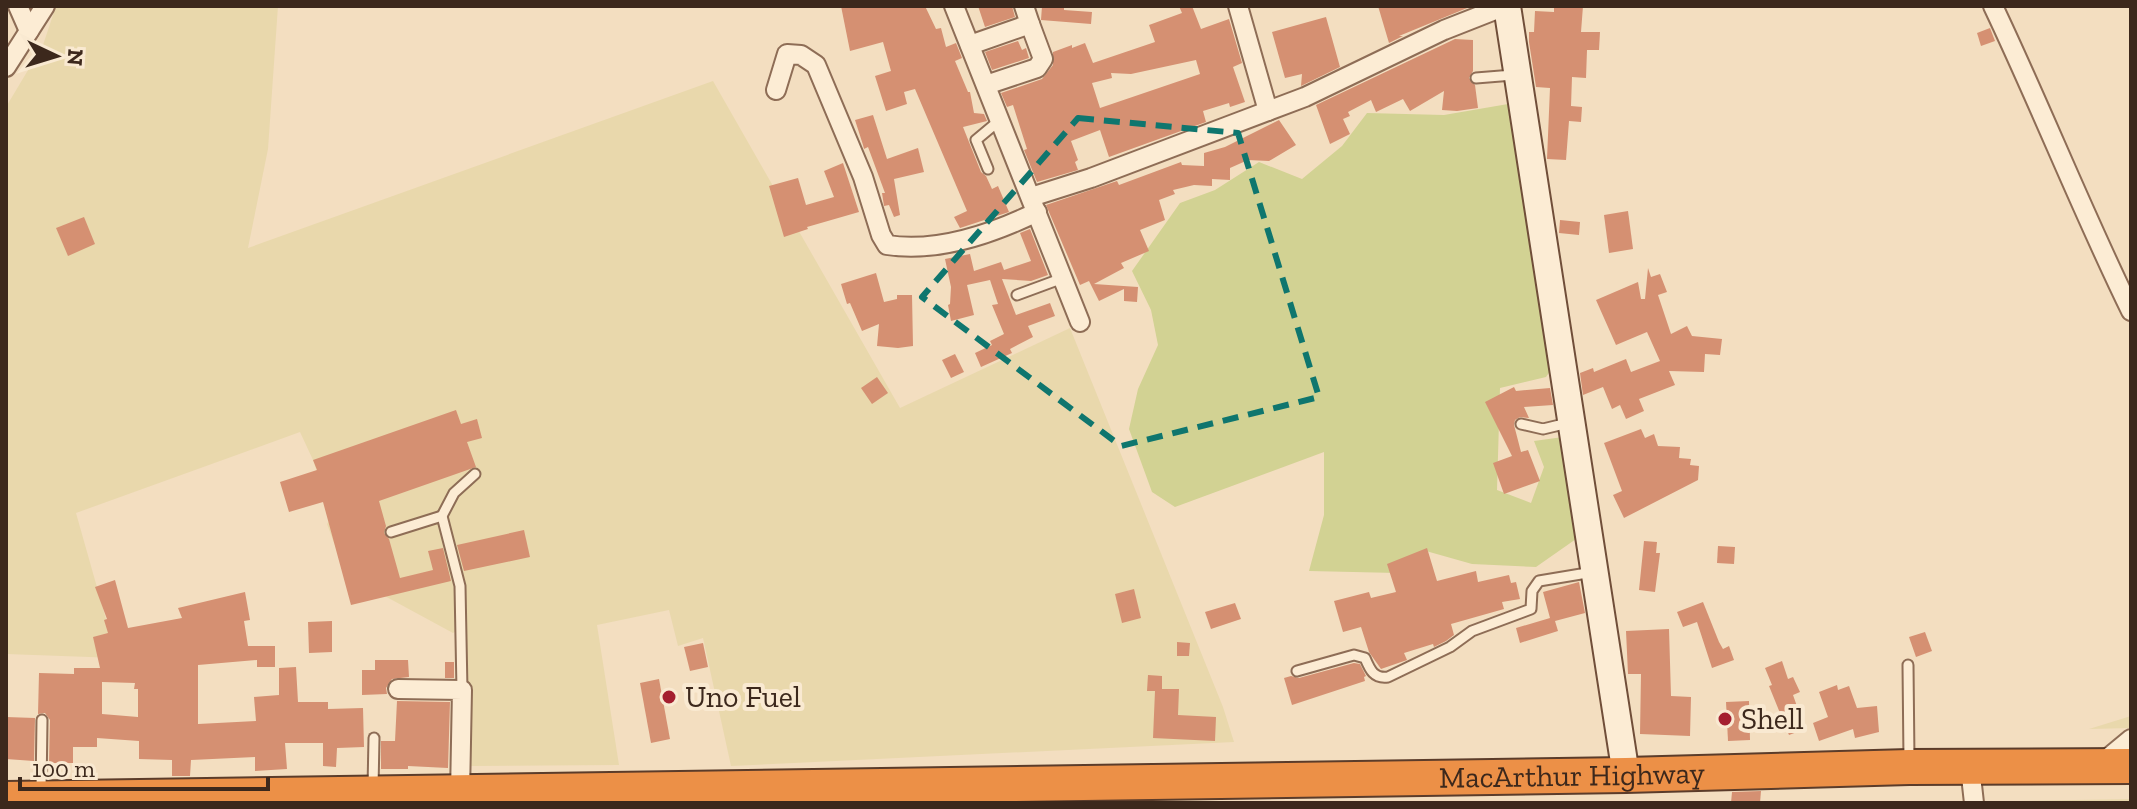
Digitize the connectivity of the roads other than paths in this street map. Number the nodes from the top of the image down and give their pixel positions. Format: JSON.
{"nodes":[{"id":1,"x":18,"y":6,"type":"edge"},
{"id":2,"x":45,"y":6,"type":"edge"},
{"id":3,"x":954,"y":6,"type":"edge"},
{"id":4,"x":1024,"y":6,"type":"edge"},
{"id":5,"x":1238,"y":6,"type":"edge"},
{"id":6,"x":1506,"y":6,"type":"edge"},
{"id":7,"x":1993,"y":6,"type":"edge"},
{"id":8,"x":1030,"y":24,"type":"junction"},
{"id":9,"x":29,"y":31,"type":"junction"},
{"id":10,"x":970,"y":45,"type":"junction"},
{"id":11,"x":6,"y":67,"type":"edge"},
{"id":12,"x":1517,"y":75,"type":"junction"},
{"id":13,"x":1476,"y":78,"type":"dead end"},
{"id":14,"x":986,"y":85,"type":"junction"},
{"id":15,"x":776,"y":90,"type":"dead end"},
{"id":16,"x":1268,"y":111,"type":"junction"},
{"id":17,"x":1000,"y":120,"type":"junction"},
{"id":18,"x":988,"y":169,"type":"dead end"},
{"id":19,"x":1034,"y":205,"type":"junction"},
{"id":20,"x":1063,"y":278,"type":"junction"},
{"id":21,"x":1017,"y":295,"type":"dead end"},
{"id":22,"x":2131,"y":311,"type":"edge"},
{"id":23,"x":1080,"y":322,"type":"dead end"},
{"id":24,"x":1572,"y":423,"type":"junction"},
{"id":25,"x":1521,"y":424,"type":"dead end"},
{"id":26,"x":475,"y":474,"type":"dead end"},
{"id":27,"x":442,"y":516,"type":"junction"},
{"id":28,"x":391,"y":532,"type":"dead end"},
{"id":29,"x":1593,"y":572,"type":"junction"},
{"id":30,"x":1908,"y":665,"type":"dead end"},
{"id":31,"x":1297,"y":671,"type":"dead end"},
{"id":32,"x":398,"y":689,"type":"dead end"},
{"id":33,"x":462,"y":690,"type":"junction"},
{"id":34,"x":42,"y":720,"type":"dead end"},
{"id":35,"x":374,"y":738,"type":"dead end"},
{"id":36,"x":2131,"y":739,"type":"edge"},
{"id":37,"x":2097,"y":766,"type":"junction"},
{"id":38,"x":2131,"y":766,"type":"edge"},
{"id":39,"x":1909,"y":767,"type":"junction"},
{"id":40,"x":1970,"y":767,"type":"junction"},
{"id":41,"x":1626,"y":775,"type":"junction"},
{"id":42,"x":460,"y":794,"type":"junction"},
{"id":43,"x":373,"y":795,"type":"junction"},
{"id":44,"x":41,"y":798,"type":"junction"},
{"id":45,"x":551,"y":798,"type":"edge"},
{"id":46,"x":6,"y":799,"type":"edge"},
{"id":47,"x":296,"y":800,"type":"edge"},
{"id":48,"x":1974,"y":803,"type":"edge"}],
"edges":[{"from":1,"to":9,"type":"street"},
{"from":2,"to":9,"type":"street"},
{"from":3,"to":10,"type":"street"},
{"from":4,"to":8,"type":"street"},
{"from":5,"to":16,"type":"street"},
{"from":6,"to":12,"type":"main road"},
{"from":6,"to":16,"type":"street"},
{"from":7,"to":22,"type":"street"},
{"from":8,"to":10,"type":"street"},
{"from":8,"to":14,"type":"street"},
{"from":9,"to":11,"type":"street"},
{"from":10,"to":14,"type":"street"},
{"from":12,"to":13,"type":"lane"},
{"from":12,"to":24,"type":"main road"},
{"from":14,"to":17,"type":"street"},
{"from":15,"to":19,"type":"street"},
{"from":16,"to":19,"type":"street"},
{"from":17,"to":18,"type":"lane"},
{"from":17,"to":19,"type":"street"},
{"from":19,"to":20,"type":"street"},
{"from":20,"to":21,"type":"lane"},
{"from":20,"to":23,"type":"street"},
{"from":24,"to":25,"type":"lane"},
{"from":24,"to":29,"type":"main road"},
{"from":26,"to":27,"type":"lane"},
{"from":27,"to":28,"type":"lane"},
{"from":27,"to":33,"type":"lane"},
{"from":29,"to":31,"type":"lane"},
{"from":29,"to":41,"type":"main road"},
{"from":30,"to":39,"type":"lane"},
{"from":32,"to":33,"type":"street"},
{"from":33,"to":42,"type":"street"},
{"from":34,"to":44,"type":"lane"},
{"from":35,"to":43,"type":"lane"},
{"from":36,"to":37,"type":"street"},
{"from":37,"to":38,"type":"highway","name":"MacArthur Highway"},
{"from":37,"to":40,"type":"highway","name":"MacArthur Highway"},
{"from":39,"to":40,"type":"highway","name":"MacArthur Highway"},
{"from":39,"to":41,"type":"highway","name":"MacArthur Highway"},
{"from":40,"to":48,"type":"street"},
{"from":41,"to":45,"type":"highway","name":"MacArthur Highway"},
{"from":42,"to":43,"type":"highway","name":"MacArthur Highway"},
{"from":42,"to":45,"type":"highway","name":"MacArthur Highway"},
{"from":43,"to":47,"type":"highway","name":"MacArthur Highway"},
{"from":44,"to":46,"type":"highway","name":"MacArthur Highway"},
{"from":44,"to":47,"type":"highway","name":"MacArthur Highway"}]}
